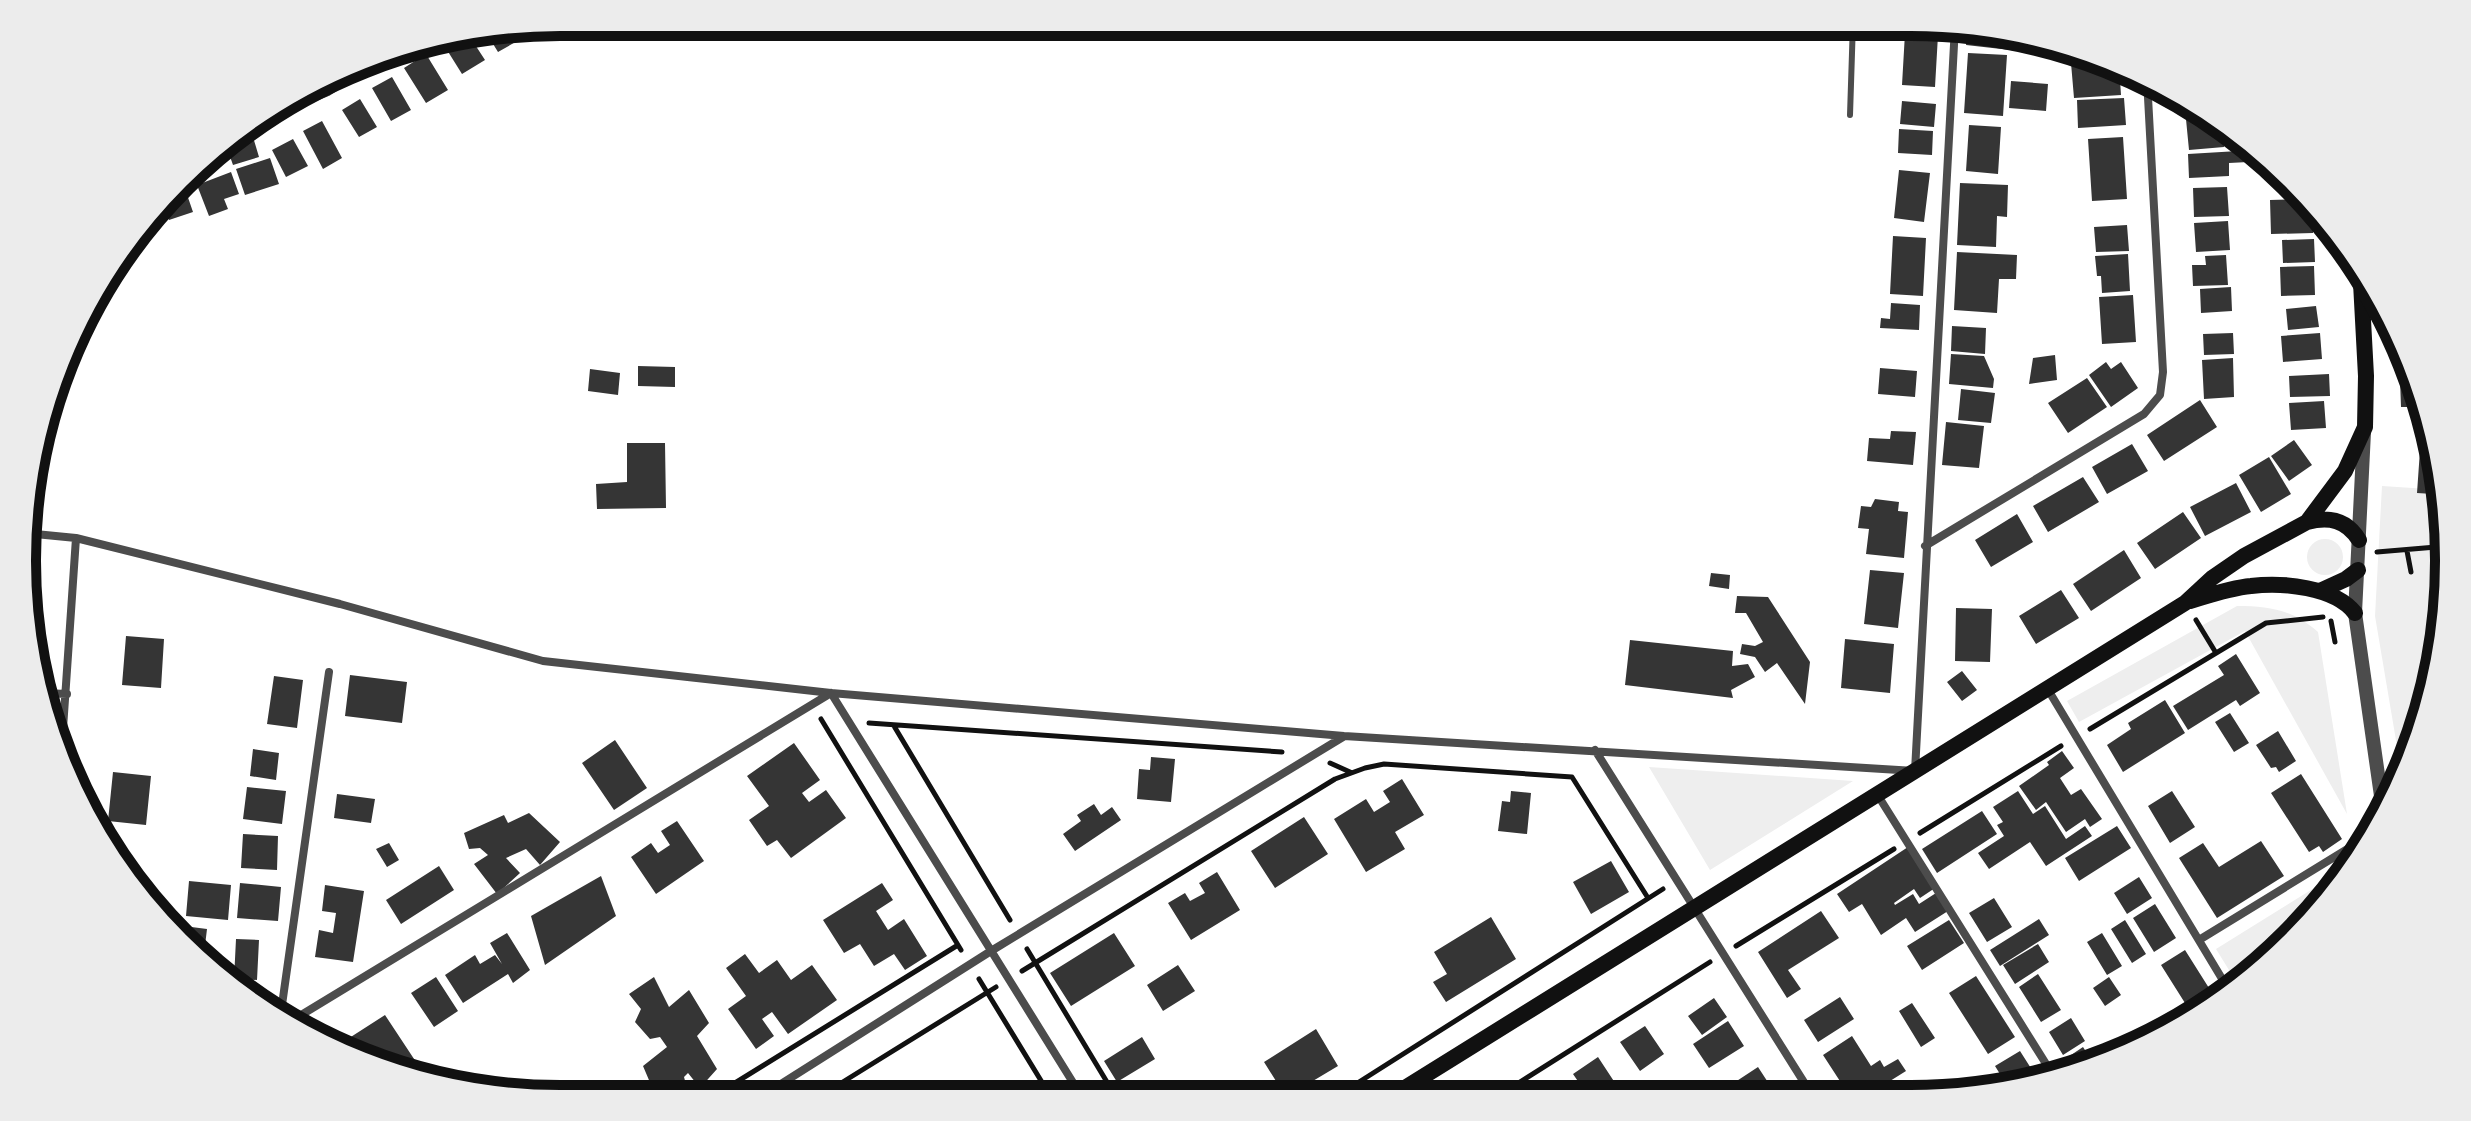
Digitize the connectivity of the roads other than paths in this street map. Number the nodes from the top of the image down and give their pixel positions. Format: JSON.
{"nodes":[{"id":1,"x":1853,"y":36,"type":"edge"},
{"id":2,"x":1954,"y":38,"type":"edge"},
{"id":3,"x":336,"y":87,"type":"edge"},
{"id":4,"x":328,"y":92,"type":"joint"},
{"id":5,"x":2148,"y":93,"type":"edge"},
{"id":6,"x":315,"y":97,"type":"edge"},
{"id":7,"x":1850,"y":115,"type":"dead end"},
{"id":8,"x":2362,"y":292,"type":"edge"},
{"id":9,"x":2365,"y":427,"type":"junction"},
{"id":10,"x":2307,"y":522,"type":"junction"},
{"id":11,"x":37,"y":534,"type":"edge"},
{"id":12,"x":76,"y":538,"type":"junction"},
{"id":13,"x":1925,"y":546,"type":"junction"},
{"id":14,"x":2359,"y":546,"type":"junction"},
{"id":15,"x":2358,"y":570,"type":"junction"},
{"id":16,"x":2322,"y":590,"type":"junction"},
{"id":17,"x":2185,"y":603,"type":"junction"},
{"id":18,"x":2355,"y":613,"type":"junction"},
{"id":19,"x":329,"y":672,"type":"dead end"},
{"id":20,"x":2047,"y":688,"type":"junction"},
{"id":21,"x":53,"y":693,"type":"edge"},
{"id":22,"x":831,"y":693,"type":"junction"},
{"id":23,"x":67,"y":694,"type":"junction"},
{"id":24,"x":64,"y":728,"type":"edge"},
{"id":25,"x":1344,"y":736,"type":"junction"},
{"id":26,"x":1595,"y":750,"type":"junction"},
{"id":27,"x":1915,"y":771,"type":"junction"},
{"id":28,"x":2381,"y":793,"type":"edge"},
{"id":29,"x":1877,"y":794,"type":"junction"},
{"id":30,"x":2350,"y":848,"type":"edge"},
{"id":31,"x":1695,"y":908,"type":"junction"},
{"id":32,"x":2199,"y":940,"type":"junction"},
{"id":33,"x":991,"y":951,"type":"junction"},
{"id":34,"x":2224,"y":981,"type":"edge"},
{"id":35,"x":282,"y":1005,"type":"edge"},
{"id":36,"x":300,"y":1016,"type":"edge"},
{"id":37,"x":2048,"y":1066,"type":"edge"},
{"id":38,"x":780,"y":1085,"type":"edge"},
{"id":39,"x":1075,"y":1085,"type":"edge"},
{"id":40,"x":1410,"y":1085,"type":"edge"},
{"id":41,"x":1806,"y":1085,"type":"edge"}],
"edges":[{"from":1,"to":7,"type":"lane"},
{"from":2,"to":13,"type":"street"},
{"from":3,"to":4,"type":"street"},
{"from":4,"to":6,"type":"street"},
{"from":5,"to":13,"type":"street"},
{"from":8,"to":9,"type":"main road"},
{"from":9,"to":10,"type":"main road"},
{"from":9,"to":14,"type":"street"},
{"from":10,"to":14,"type":"main road"},
{"from":10,"to":17,"type":"main road"},
{"from":11,"to":12,"type":"street"},
{"from":12,"to":22,"type":"street"},
{"from":12,"to":23,"type":"street"},
{"from":13,"to":27,"type":"street"},
{"from":14,"to":15,"type":"street"},
{"from":15,"to":16,"type":"main road"},
{"from":15,"to":18,"type":"street"},
{"from":16,"to":17,"type":"main road"},
{"from":16,"to":18,"type":"main road"},
{"from":17,"to":20,"type":"main road"},
{"from":18,"to":28,"type":"street"},
{"from":19,"to":35,"type":"street"},
{"from":20,"to":27,"type":"main road"},
{"from":20,"to":32,"type":"street"},
{"from":21,"to":23,"type":"street"},
{"from":22,"to":25,"type":"street"},
{"from":22,"to":33,"type":"street"},
{"from":22,"to":36,"type":"street"},
{"from":23,"to":24,"type":"street"},
{"from":25,"to":26,"type":"street"},
{"from":25,"to":33,"type":"street"},
{"from":26,"to":27,"type":"street"},
{"from":26,"to":31,"type":"street"},
{"from":27,"to":29,"type":"main road"},
{"from":29,"to":31,"type":"main road"},
{"from":29,"to":37,"type":"street"},
{"from":30,"to":32,"type":"street"},
{"from":31,"to":40,"type":"main road"},
{"from":31,"to":41,"type":"street"},
{"from":32,"to":34,"type":"street"},
{"from":33,"to":38,"type":"street"},
{"from":33,"to":39,"type":"street"}]}
